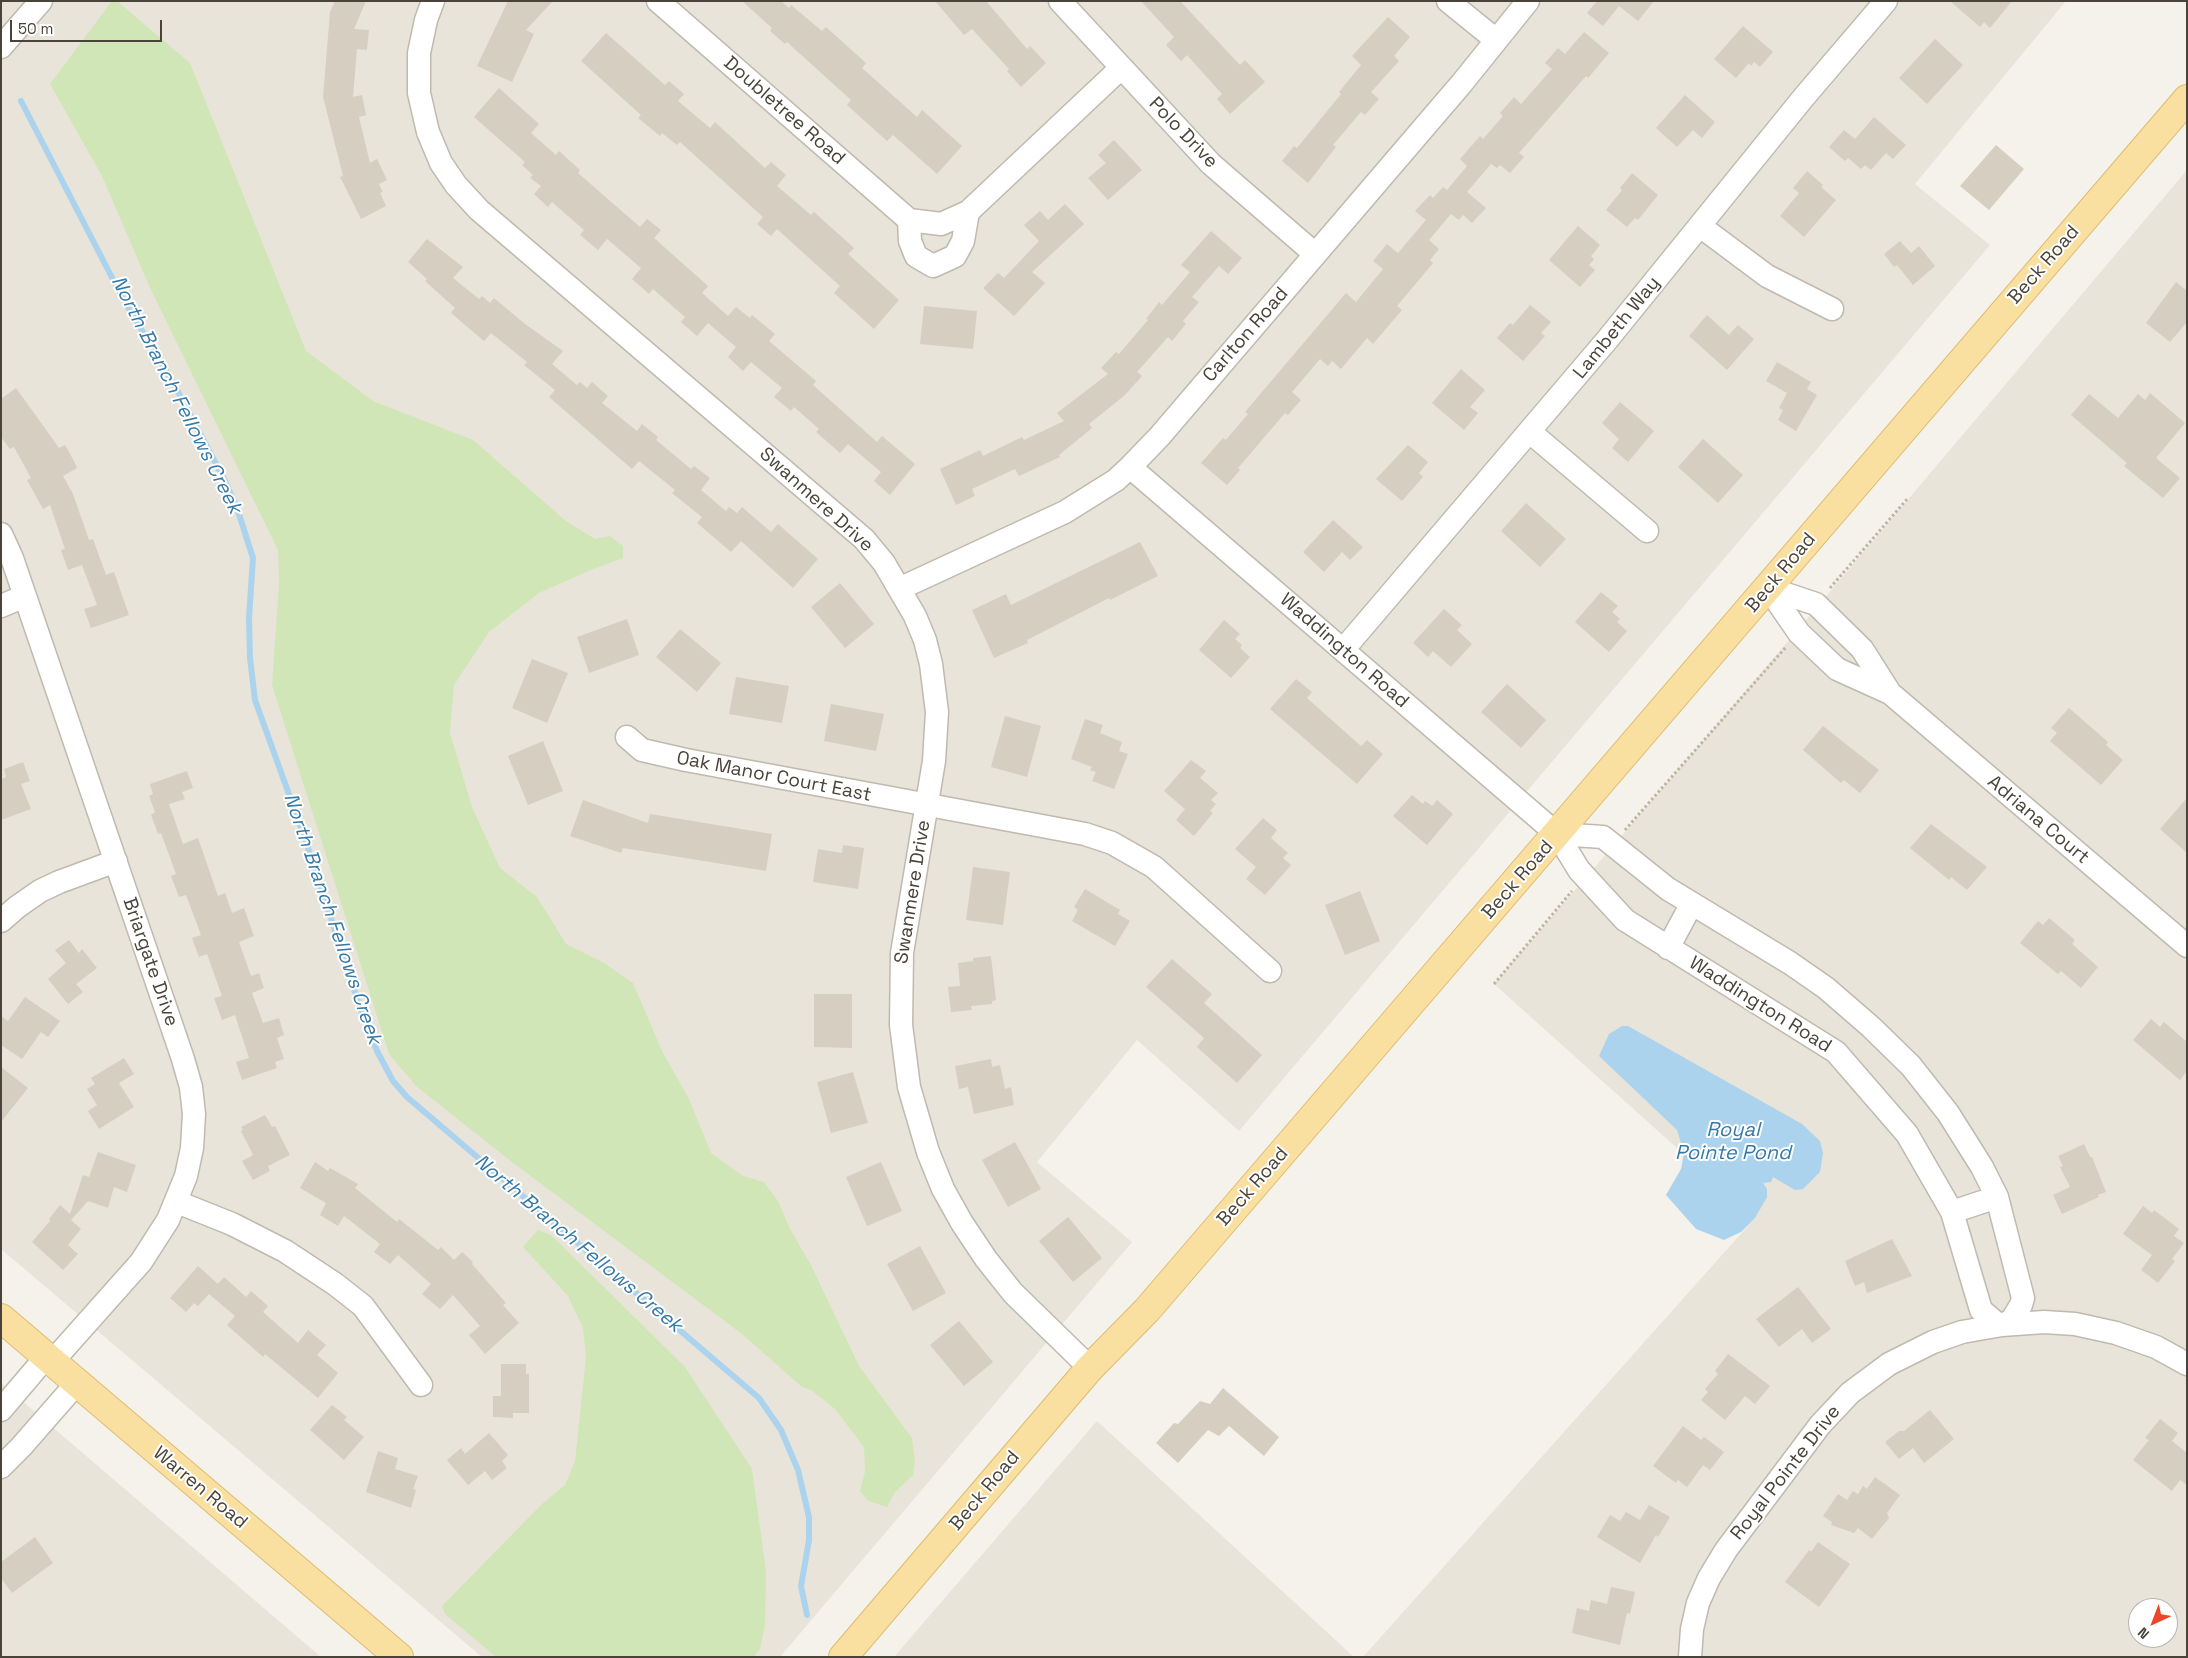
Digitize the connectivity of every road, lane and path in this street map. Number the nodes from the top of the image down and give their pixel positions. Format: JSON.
{"nodes":[{"id":1,"x":41,"y":1,"type":"edge"},
{"id":2,"x":433,"y":1,"type":"edge"},
{"id":3,"x":658,"y":1,"type":"edge"},
{"id":4,"x":1060,"y":1,"type":"edge"},
{"id":5,"x":1448,"y":1,"type":"edge"},
{"id":6,"x":1528,"y":1,"type":"edge"},
{"id":7,"x":1886,"y":1,"type":"edge"},
{"id":8,"x":1496,"y":40,"type":"junction"},
{"id":9,"x":1,"y":47,"type":"edge"},
{"id":10,"x":1121,"y":68,"type":"junction"},
{"id":11,"x":2187,"y":100,"type":"edge"},
{"id":12,"x":968,"y":212,"type":"junction"},
{"id":13,"x":909,"y":220,"type":"junction"},
{"id":14,"x":1700,"y":226,"type":"junction"},
{"id":15,"x":1315,"y":254,"type":"junction"},
{"id":16,"x":1832,"y":310,"type":"dead end"},
{"id":17,"x":1530,"y":432,"type":"junction"},
{"id":18,"x":1130,"y":467,"type":"junction"},
{"id":19,"x":1908,"y":498,"type":"dead end"},
{"id":20,"x":1647,"y":531,"type":"dead end"},
{"id":21,"x":1,"y":534,"type":"edge"},
{"id":22,"x":901,"y":588,"type":"junction"},
{"id":23,"x":1768,"y":588,"type":"junction"},
{"id":24,"x":25,"y":596,"type":"junction"},
{"id":25,"x":1816,"y":604,"type":"junction"},
{"id":26,"x":1,"y":606,"type":"edge"},
{"id":27,"x":1799,"y":633,"type":"junction"},
{"id":28,"x":1343,"y":650,"type":"junction"},
{"id":29,"x":1890,"y":693,"type":"junction"},
{"id":30,"x":627,"y":737,"type":"dead end"},
{"id":31,"x":926,"y":806,"type":"junction"},
{"id":32,"x":1557,"y":834,"type":"junction"},
{"id":33,"x":1612,"y":844,"type":"junction"},
{"id":34,"x":116,"y":862,"type":"junction"},
{"id":35,"x":1584,"y":876,"type":"junction"},
{"id":36,"x":1691,"y":905,"type":"junction"},
{"id":37,"x":1,"y":921,"type":"edge"},
{"id":38,"x":2187,"y":946,"type":"edge"},
{"id":39,"x":1668,"y":948,"type":"junction"},
{"id":40,"x":1270,"y":970,"type":"dead end"},
{"id":41,"x":1494,"y":984,"type":"dead end"},
{"id":42,"x":1997,"y":1197,"type":"junction"},
{"id":43,"x":177,"y":1202,"type":"junction"},
{"id":44,"x":1952,"y":1212,"type":"junction"},
{"id":45,"x":2023,"y":1298,"type":"junction"},
{"id":46,"x":1978,"y":1303,"type":"junction"},
{"id":47,"x":1,"y":1318,"type":"edge"},
{"id":48,"x":2044,"y":1322,"type":"junction"},
{"id":49,"x":2002,"y":1325,"type":"junction"},
{"id":50,"x":1962,"y":1332,"type":"junction"},
{"id":51,"x":49,"y":1359,"type":"junction"},
{"id":52,"x":2187,"y":1364,"type":"edge"},
{"id":53,"x":1090,"y":1368,"type":"junction"},
{"id":54,"x":77,"y":1383,"type":"junction"},
{"id":55,"x":420,"y":1385,"type":"dead end"},
{"id":56,"x":1,"y":1410,"type":"edge"},
{"id":57,"x":1,"y":1466,"type":"edge"},
{"id":58,"x":398,"y":1657,"type":"edge"},
{"id":59,"x":843,"y":1657,"type":"edge"},
{"id":60,"x":1690,"y":1657,"type":"edge"}],
"edges":[{"from":1,"to":9,"type":"street"},
{"from":2,"to":22,"type":"street","name":"Swanmere Drive"},
{"from":3,"to":13,"type":"street","name":"Doubletree Road"},
{"from":4,"to":10,"type":"street","name":"Polo Drive"},
{"from":5,"to":8,"type":"street"},
{"from":6,"to":8,"type":"street","name":"Carlton Road"},
{"from":7,"to":14,"type":"street","name":"Lambeth Way"},
{"from":8,"to":15,"type":"street","name":"Carlton Road"},
{"from":10,"to":12,"type":"street"},
{"from":10,"to":15,"type":"street","name":"Polo Drive"},
{"from":11,"to":23,"type":"main road","name":"Beck Road"},
{"from":12,"to":13,"type":"street"},
{"from":12,"to":13,"type":"street"},
{"from":14,"to":16,"type":"street"},
{"from":14,"to":17,"type":"street","name":"Lambeth Way"},
{"from":15,"to":18,"type":"street","name":"Carlton Road"},
{"from":17,"to":20,"type":"street"},
{"from":17,"to":28,"type":"street","name":"Lambeth Way"},
{"from":18,"to":22,"type":"street","name":"Carlton Road"},
{"from":18,"to":28,"type":"street","name":"Waddington Road"},
{"from":19,"to":25,"type":"path"},
{"from":21,"to":24,"type":"street","name":"Briargate Drive"},
{"from":22,"to":31,"type":"street","name":"Swanmere Drive"},
{"from":23,"to":25,"type":"street","name":"Adriana Court"},
{"from":23,"to":27,"type":"street","name":"Adriana Court"},
{"from":23,"to":32,"type":"main road","name":"Beck Road"},
{"from":24,"to":26,"type":"street"},
{"from":24,"to":34,"type":"street","name":"Briargate Drive"},
{"from":25,"to":29,"type":"street","name":"Adriana Court"},
{"from":27,"to":29,"type":"street","name":"Adriana Court"},
{"from":27,"to":33,"type":"path"},
{"from":28,"to":32,"type":"street","name":"Waddington Road"},
{"from":29,"to":38,"type":"street","name":"Adriana Court"},
{"from":30,"to":31,"type":"street","name":"Oak Manor Court East"},
{"from":31,"to":40,"type":"street","name":"Oak Manor Court East"},
{"from":31,"to":53,"type":"street","name":"Swanmere Drive"},
{"from":32,"to":33,"type":"street"},
{"from":32,"to":35,"type":"street","name":"Waddington Road"},
{"from":32,"to":53,"type":"main road","name":"Beck Road"},
{"from":33,"to":36,"type":"street"},
{"from":34,"to":37,"type":"street"},
{"from":34,"to":43,"type":"street","name":"Briargate Drive"},
{"from":35,"to":39,"type":"street","name":"Waddington Road"},
{"from":35,"to":41,"type":"path"},
{"from":36,"to":39,"type":"street","name":"Waddington Road"},
{"from":36,"to":42,"type":"street"},
{"from":39,"to":44,"type":"street","name":"Waddington Road"},
{"from":42,"to":44,"type":"street"},
{"from":42,"to":45,"type":"street"},
{"from":43,"to":51,"type":"street","name":"Briargate Drive"},
{"from":43,"to":55,"type":"street"},
{"from":44,"to":46,"type":"street","name":"Waddington Road"},
{"from":45,"to":48,"type":"street"},
{"from":45,"to":49,"type":"street"},
{"from":46,"to":49,"type":"street","name":"Waddington Road"},
{"from":46,"to":50,"type":"street"},
{"from":47,"to":51,"type":"main road","name":"Warren Road"},
{"from":48,"to":49,"type":"street","name":"Royal Pointe Drive"},
{"from":48,"to":52,"type":"street","name":"Royal Pointe Drive"},
{"from":49,"to":50,"type":"street","name":"Royal Pointe Drive"},
{"from":50,"to":60,"type":"street","name":"Royal Pointe Drive"},
{"from":51,"to":54,"type":"main road","name":"Warren Road"},
{"from":51,"to":56,"type":"street","name":"Briargate Drive"},
{"from":53,"to":59,"type":"main road","name":"Beck Road"},
{"from":54,"to":57,"type":"street"},
{"from":54,"to":58,"type":"main road","name":"Warren Road"}]}
